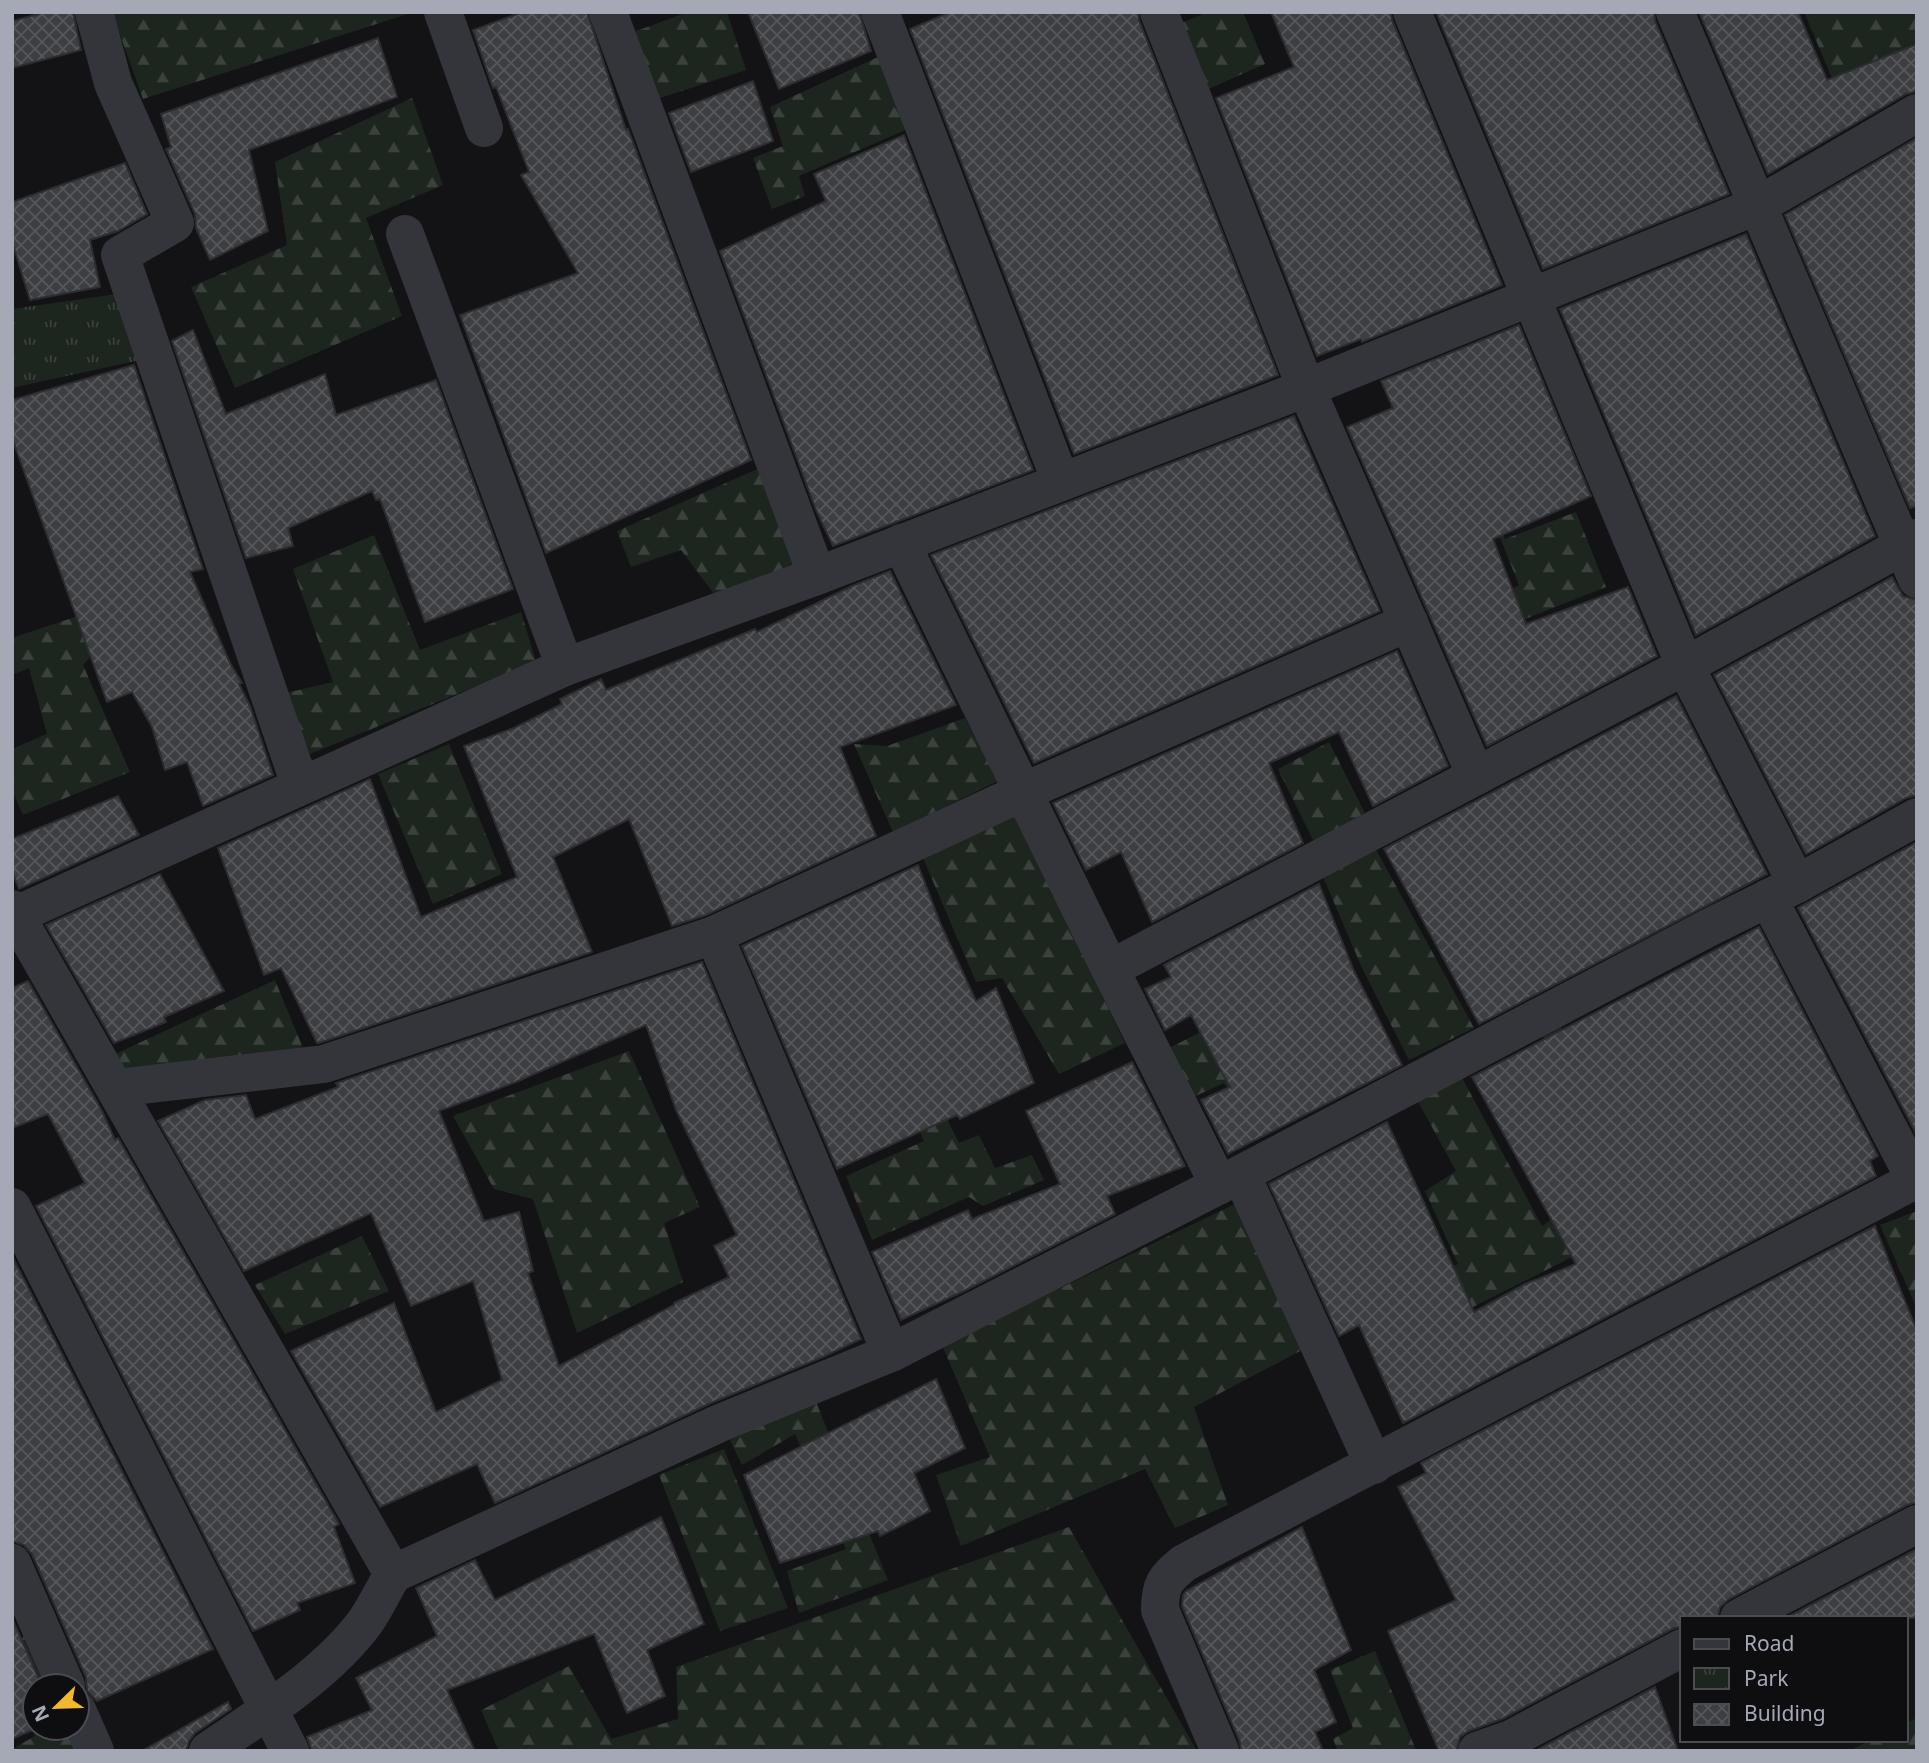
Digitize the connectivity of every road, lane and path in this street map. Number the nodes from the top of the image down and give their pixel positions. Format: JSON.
{"nodes":[{"id":1,"x":94,"y":12,"type":"edge"},
{"id":2,"x":443,"y":12,"type":"edge"},
{"id":3,"x":608,"y":12,"type":"edge"},
{"id":4,"x":880,"y":12,"type":"edge"},
{"id":5,"x":1160,"y":12,"type":"edge"},
{"id":6,"x":1412,"y":12,"type":"edge"},
{"id":7,"x":1675,"y":12,"type":"edge"},
{"id":8,"x":1917,"y":113,"type":"edge"},
{"id":9,"x":484,"y":128,"type":"dead end"},
{"id":10,"x":1759,"y":205,"type":"junction"},
{"id":11,"x":405,"y":234,"type":"dead end"},
{"id":12,"x":1529,"y":297,"type":"junction"},
{"id":13,"x":1306,"y":388,"type":"junction"},
{"id":14,"x":1061,"y":482,"type":"junction"},
{"id":15,"x":901,"y":544,"type":"junction"},
{"id":16,"x":1912,"y":554,"type":"edge"},
{"id":17,"x":817,"y":576,"type":"junction"},
{"id":18,"x":1409,"y":622,"type":"junction"},
{"id":19,"x":1685,"y":666,"type":"junction"},
{"id":20,"x":565,"y":667,"type":"junction"},
{"id":21,"x":1476,"y":776,"type":"junction"},
{"id":22,"x":300,"y":785,"type":"junction"},
{"id":23,"x":1023,"y":792,"type":"junction"},
{"id":24,"x":1917,"y":817,"type":"edge"},
{"id":25,"x":1782,"y":891,"type":"junction"},
{"id":26,"x":18,"y":929,"type":"edge"},
{"id":27,"x":714,"y":934,"type":"junction"},
{"id":28,"x":1110,"y":969,"type":"junction"},
{"id":29,"x":116,"y":1088,"type":"junction"},
{"id":30,"x":1230,"y":1179,"type":"junction"},
{"id":31,"x":1916,"y":1182,"type":"edge"},
{"id":32,"x":12,"y":1206,"type":"edge"},
{"id":33,"x":891,"y":1353,"type":"junction"},
{"id":34,"x":1374,"y":1465,"type":"junction"},
{"id":35,"x":1917,"y":1524,"type":"edge"},
{"id":36,"x":12,"y":1563,"type":"edge"},
{"id":37,"x":393,"y":1574,"type":"junction"},
{"id":38,"x":1744,"y":1616,"type":"edge"},
{"id":39,"x":1680,"y":1649,"type":"edge"},
{"id":40,"x":60,"y":1672,"type":"edge"},
{"id":41,"x":270,"y":1709,"type":"junction"},
{"id":42,"x":208,"y":1751,"type":"edge"},
{"id":43,"x":290,"y":1751,"type":"edge"},
{"id":44,"x":1220,"y":1751,"type":"edge"},
{"id":45,"x":1477,"y":1751,"type":"edge"}],
"edges":[{"from":1,"to":22,"type":"street"},
{"from":2,"to":9,"type":"street"},
{"from":3,"to":17,"type":"street"},
{"from":4,"to":14,"type":"street"},
{"from":5,"to":13,"type":"street"},
{"from":6,"to":12,"type":"street"},
{"from":7,"to":10,"type":"street"},
{"from":8,"to":10,"type":"street"},
{"from":10,"to":12,"type":"street"},
{"from":10,"to":16,"type":"street"},
{"from":11,"to":20,"type":"street"},
{"from":12,"to":13,"type":"street"},
{"from":12,"to":19,"type":"street"},
{"from":13,"to":14,"type":"street"},
{"from":13,"to":18,"type":"street"},
{"from":14,"to":15,"type":"street"},
{"from":15,"to":17,"type":"street"},
{"from":15,"to":23,"type":"street"},
{"from":16,"to":19,"type":"street"},
{"from":17,"to":20,"type":"street"},
{"from":18,"to":21,"type":"street"},
{"from":18,"to":23,"type":"street"},
{"from":19,"to":21,"type":"street"},
{"from":19,"to":25,"type":"street"},
{"from":20,"to":22,"type":"street"},
{"from":21,"to":28,"type":"street"},
{"from":22,"to":26,"type":"street"},
{"from":23,"to":27,"type":"street"},
{"from":23,"to":28,"type":"street"},
{"from":24,"to":25,"type":"street"},
{"from":25,"to":30,"type":"street"},
{"from":25,"to":31,"type":"street"},
{"from":26,"to":29,"type":"street"},
{"from":27,"to":29,"type":"street"},
{"from":27,"to":33,"type":"street"},
{"from":28,"to":30,"type":"street"},
{"from":29,"to":37,"type":"street"},
{"from":30,"to":33,"type":"street"},
{"from":30,"to":34,"type":"street"},
{"from":31,"to":34,"type":"street"},
{"from":32,"to":41,"type":"street"},
{"from":33,"to":37,"type":"street"},
{"from":34,"to":44,"type":"street"},
{"from":35,"to":38,"type":"street"},
{"from":36,"to":40,"type":"street"},
{"from":37,"to":41,"type":"street"},
{"from":39,"to":45,"type":"street"},
{"from":41,"to":42,"type":"street"},
{"from":41,"to":43,"type":"street"}]}
